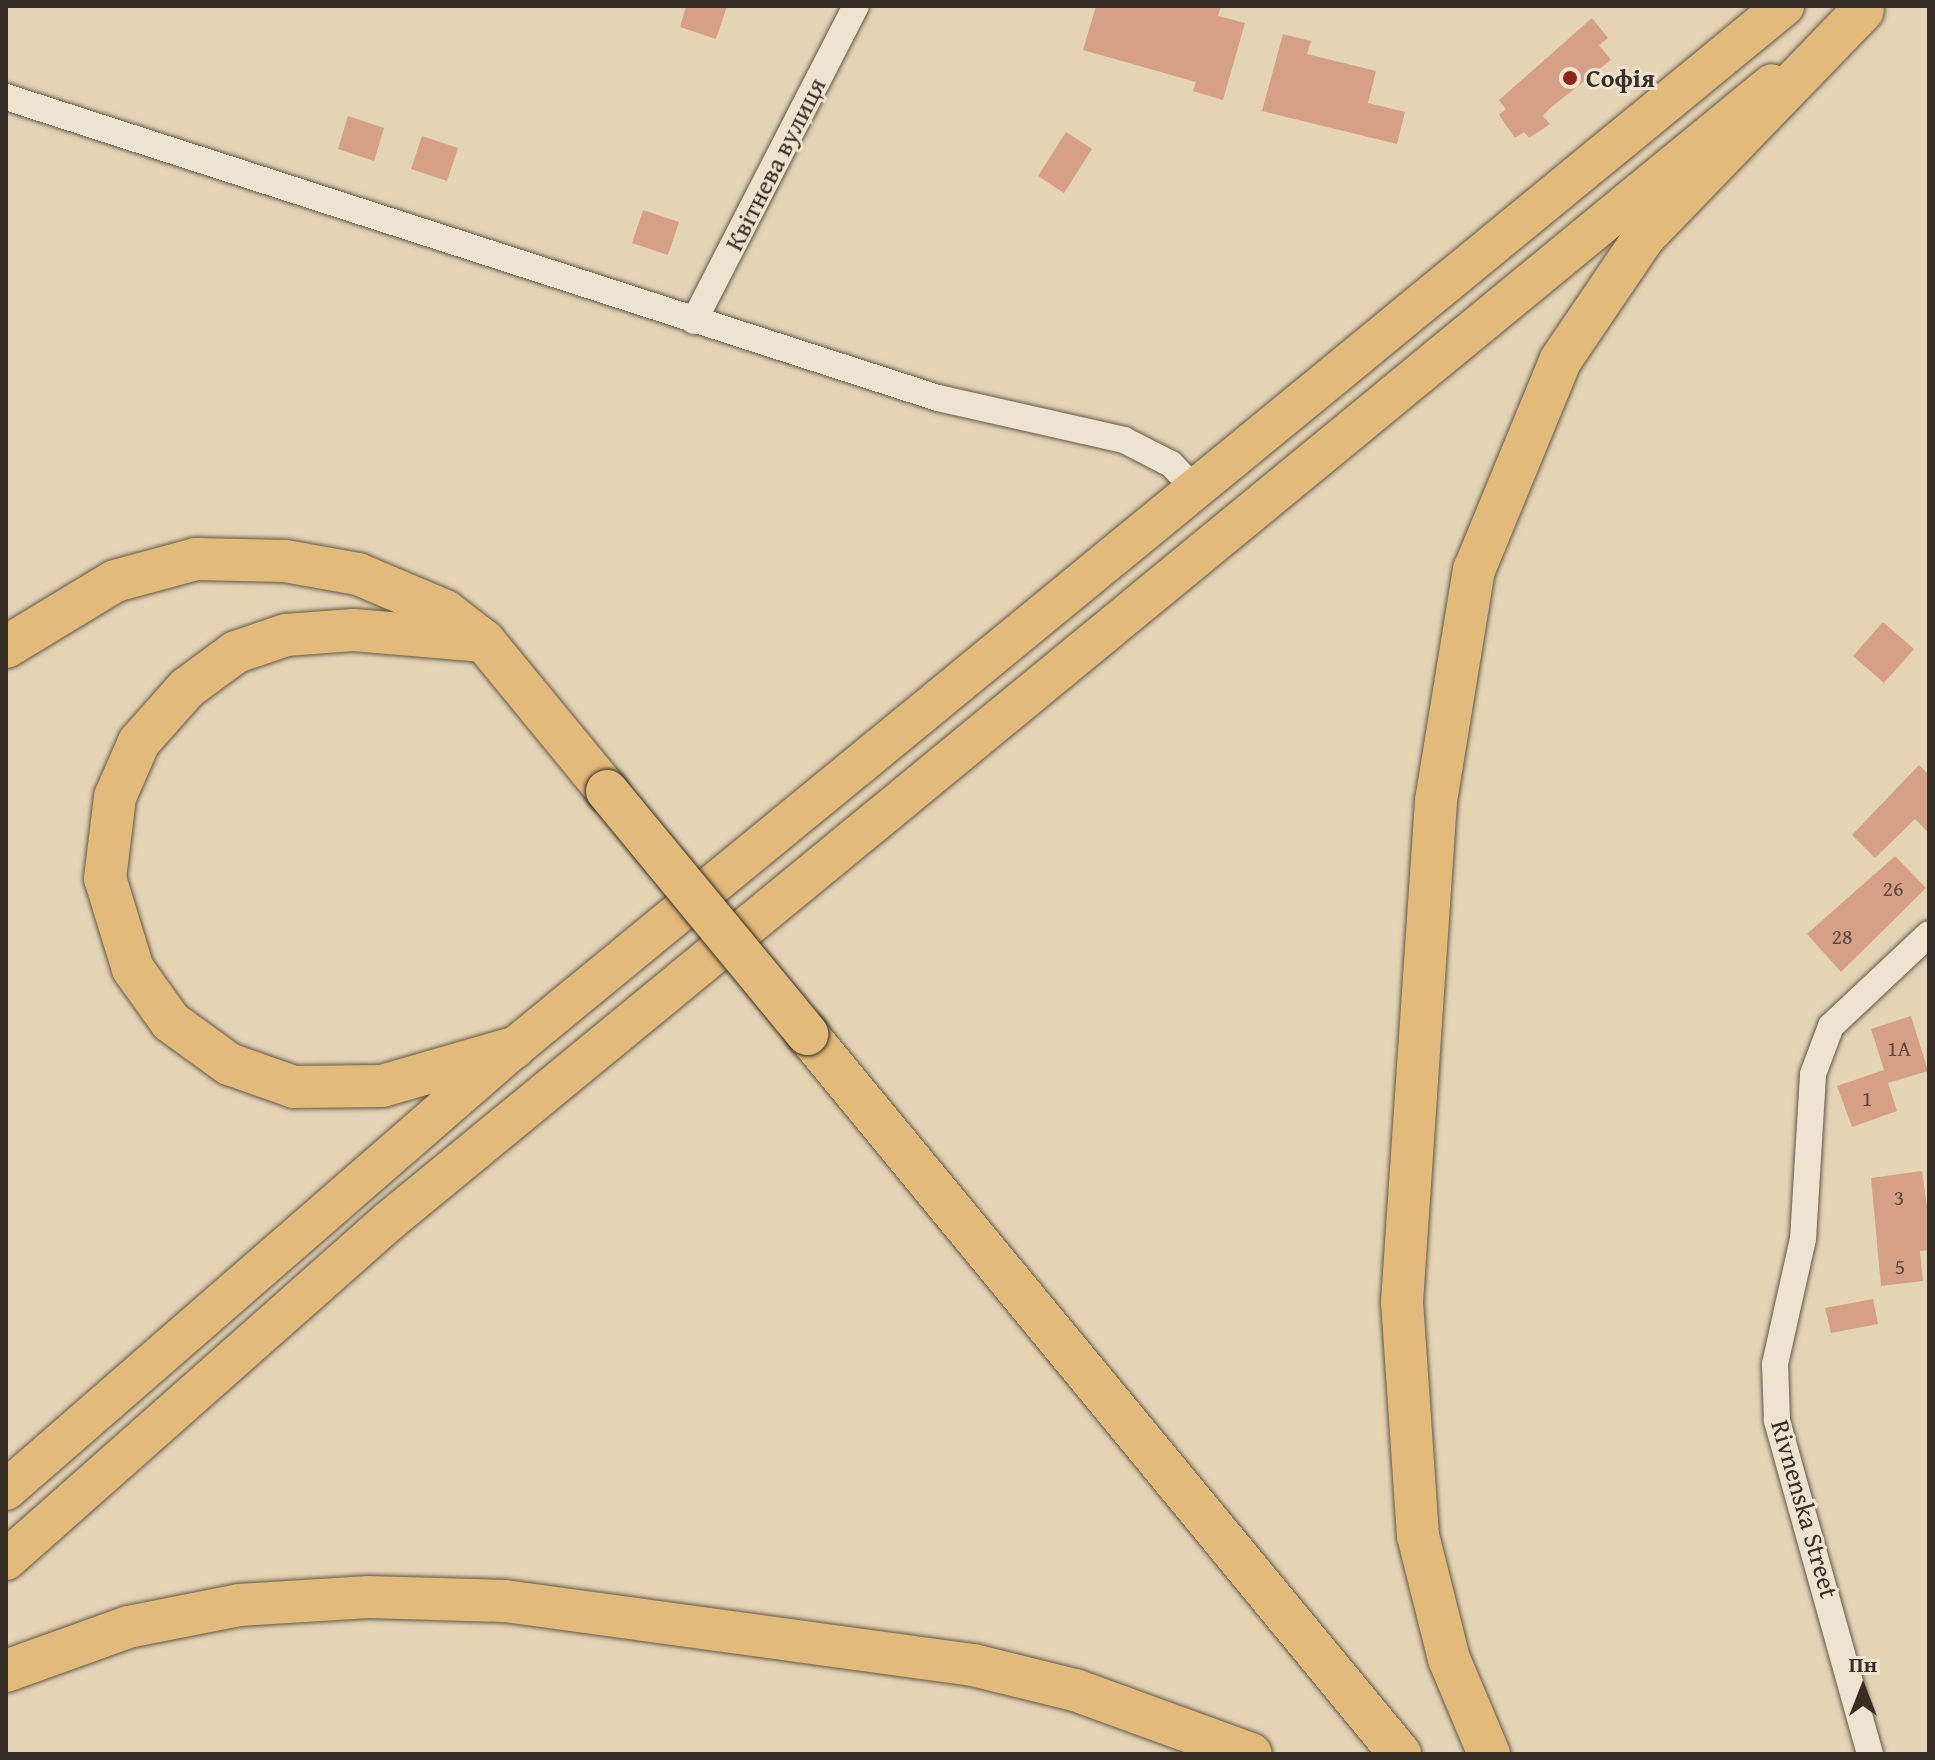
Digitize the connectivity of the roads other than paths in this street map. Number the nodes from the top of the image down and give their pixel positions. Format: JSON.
{"nodes":[{"id":1,"x":856,"y":6,"type":"edge"},
{"id":2,"x":1784,"y":6,"type":"edge"},
{"id":3,"x":1866,"y":8,"type":"edge"},
{"id":4,"x":6,"y":97,"type":"edge"},
{"id":5,"x":694,"y":321,"type":"junction"},
{"id":6,"x":1195,"y":489,"type":"junction"},
{"id":7,"x":484,"y":641,"type":"junction"},
{"id":8,"x":6,"y":647,"type":"edge"},
{"id":9,"x":1929,"y":934,"type":"edge"},
{"id":10,"x":514,"y":1048,"type":"junction"},
{"id":11,"x":6,"y":1490,"type":"edge"},
{"id":12,"x":6,"y":1560,"type":"edge"},
{"id":13,"x":6,"y":1671,"type":"edge"},
{"id":14,"x":1251,"y":1754,"type":"edge"},
{"id":15,"x":1400,"y":1754,"type":"edge"},
{"id":16,"x":1489,"y":1754,"type":"edge"},
{"id":17,"x":1870,"y":1754,"type":"edge"}],
"edges":[{"from":1,"to":5,"type":"street","name":"Квітнева вулиця"},
{"from":2,"to":6,"type":"main road"},
{"from":3,"to":12,"type":"main road"},
{"from":3,"to":16,"type":"highway"},
{"from":4,"to":5,"type":"street"},
{"from":5,"to":6,"type":"street"},
{"from":6,"to":10,"type":"main road"},
{"from":7,"to":8,"type":"highway"},
{"from":7,"to":10,"type":"highway"},
{"from":7,"to":15,"type":"highway","bridge":true},
{"from":9,"to":17,"type":"street","name":"Rivnenska Street"},
{"from":10,"to":11,"type":"main road"},
{"from":13,"to":14,"type":"highway"}]}
